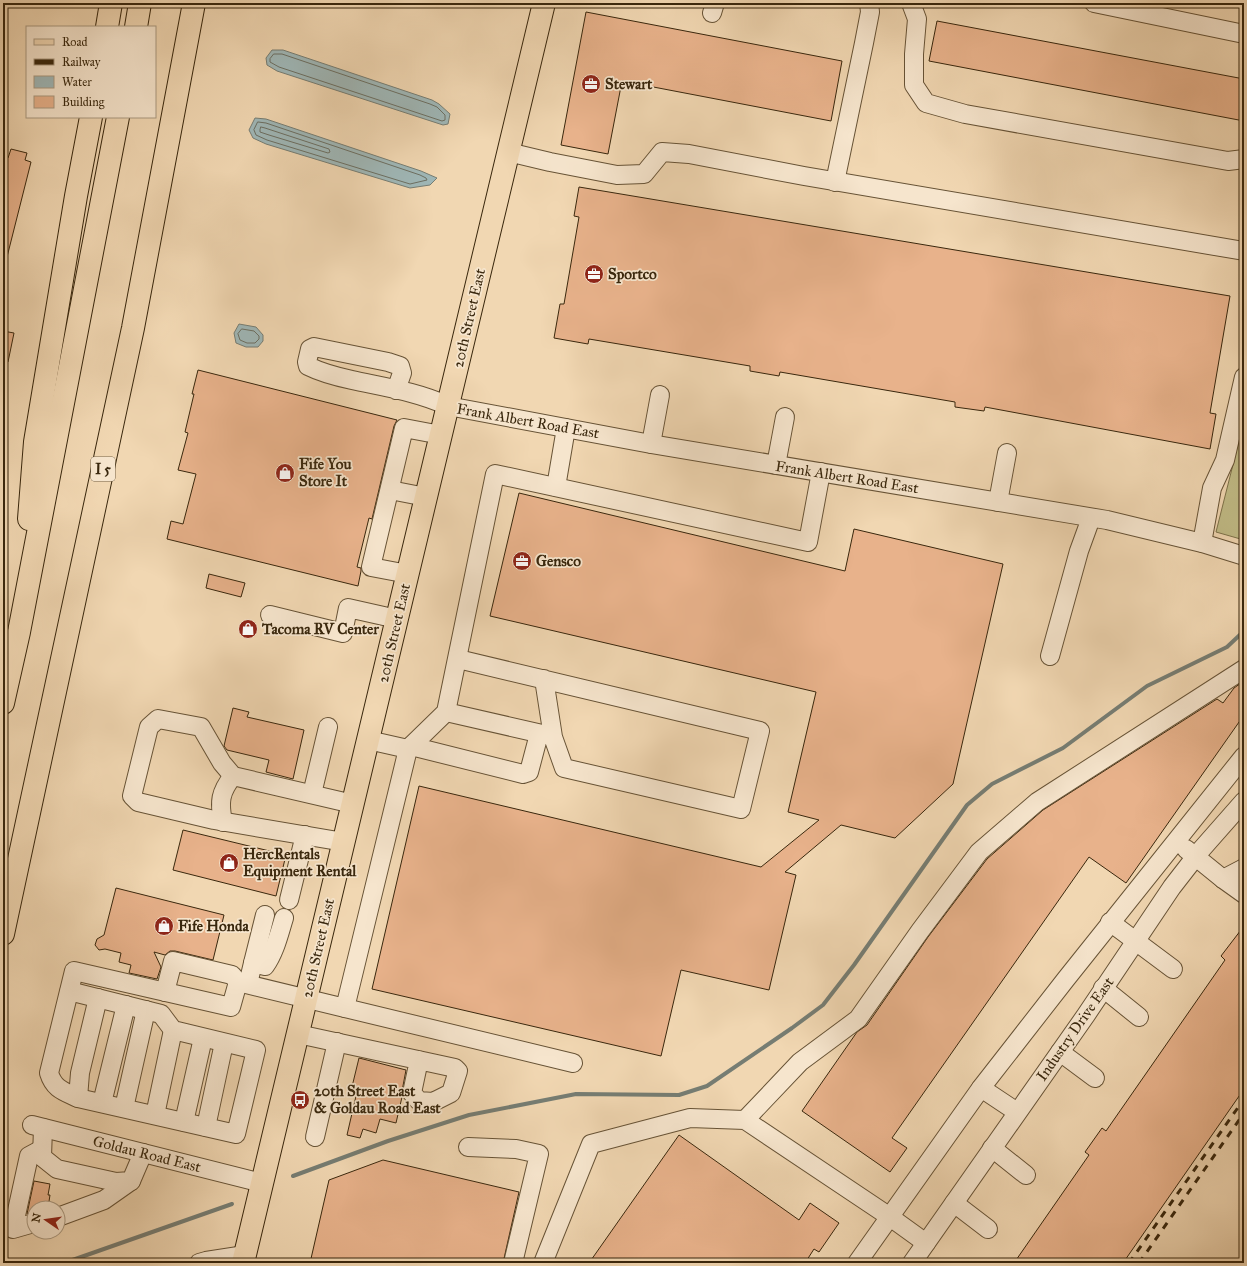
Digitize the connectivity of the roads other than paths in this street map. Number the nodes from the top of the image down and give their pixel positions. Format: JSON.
{"nodes":[{"id":1,"x":111,"y":3,"type":"edge"},
{"id":2,"x":140,"y":3,"type":"edge"},
{"id":3,"x":194,"y":3,"type":"edge"},
{"id":4,"x":544,"y":3,"type":"edge"},
{"id":5,"x":870,"y":3,"type":"edge"},
{"id":6,"x":911,"y":3,"type":"edge"},
{"id":7,"x":1094,"y":3,"type":"edge"},
{"id":8,"x":107,"y":26,"type":"edge"},
{"id":9,"x":136,"y":26,"type":"edge"},
{"id":10,"x":1244,"y":34,"type":"edge"},
{"id":11,"x":91,"y":118,"type":"edge"},
{"id":12,"x":118,"y":118,"type":"edge"},
{"id":13,"x":508,"y":152,"type":"junction"},
{"id":14,"x":1244,"y":159,"type":"edge"},
{"id":15,"x":835,"y":182,"type":"junction"},
{"id":16,"x":1244,"y":250,"type":"edge"},
{"id":17,"x":1244,"y":377,"type":"edge"},
{"id":18,"x":396,"y":390,"type":"junction"},
{"id":19,"x":660,"y":395,"type":"dead end"},
{"id":20,"x":448,"y":406,"type":"junction"},
{"id":21,"x":785,"y":417,"type":"dead end"},
{"id":22,"x":566,"y":428,"type":"junction"},
{"id":23,"x":441,"y":435,"type":"junction"},
{"id":24,"x":651,"y":444,"type":"junction"},
{"id":25,"x":1007,"y":453,"type":"dead end"},
{"id":26,"x":776,"y":465,"type":"junction"},
{"id":27,"x":821,"y":472,"type":"junction"},
{"id":28,"x":556,"y":487,"type":"junction"},
{"id":29,"x":390,"y":490,"type":"junction"},
{"id":30,"x":426,"y":497,"type":"junction"},
{"id":31,"x":998,"y":502,"type":"junction"},
{"id":32,"x":1091,"y":518,"type":"junction"},
{"id":33,"x":1202,"y":544,"type":"junction"},
{"id":34,"x":1244,"y":556,"type":"edge"},
{"id":35,"x":408,"y":574,"type":"junction"},
{"id":36,"x":270,"y":615,"type":"dead end"},
{"id":37,"x":397,"y":619,"type":"junction"},
{"id":38,"x":19,"y":632,"type":"junction"},
{"id":39,"x":1050,"y":656,"type":"dead end"},
{"id":40,"x":458,"y":659,"type":"junction"},
{"id":41,"x":1244,"y":669,"type":"edge"},
{"id":42,"x":544,"y":679,"type":"junction"},
{"id":43,"x":3,"y":702,"type":"edge"},
{"id":44,"x":446,"y":712,"type":"junction"},
{"id":45,"x":328,"y":727,"type":"dead end"},
{"id":46,"x":546,"y":735,"type":"junction"},
{"id":47,"x":368,"y":740,"type":"junction"},
{"id":48,"x":410,"y":748,"type":"junction"},
{"id":49,"x":1244,"y":756,"type":"edge"},
{"id":50,"x":233,"y":776,"type":"junction"},
{"id":51,"x":312,"y":794,"type":"junction"},
{"id":52,"x":1244,"y":801,"type":"edge"},
{"id":53,"x":353,"y":804,"type":"junction"},
{"id":54,"x":223,"y":822,"type":"junction"},
{"id":55,"x":305,"y":835,"type":"junction"},
{"id":56,"x":1176,"y":840,"type":"junction"},
{"id":57,"x":344,"y":842,"type":"junction"},
{"id":58,"x":1195,"y":857,"type":"junction"},
{"id":59,"x":1244,"y":868,"type":"edge"},
{"id":60,"x":1222,"y":879,"type":"junction"},
{"id":61,"x":1244,"y":894,"type":"edge"},
{"id":62,"x":289,"y":900,"type":"dead end"},
{"id":63,"x":265,"y":915,"type":"dead end"},
{"id":64,"x":284,"y":918,"type":"dead end"},
{"id":65,"x":1110,"y":922,"type":"junction"},
{"id":66,"x":3,"y":934,"type":"edge"},
{"id":67,"x":1136,"y":940,"type":"junction"},
{"id":68,"x":253,"y":963,"type":"junction"},
{"id":69,"x":1174,"y":969,"type":"dead end"},
{"id":70,"x":243,"y":983,"type":"junction"},
{"id":71,"x":1103,"y":988,"type":"junction"},
{"id":72,"x":69,"y":991,"type":"junction"},
{"id":73,"x":165,"y":992,"type":"junction"},
{"id":74,"x":98,"y":998,"type":"junction"},
{"id":75,"x":306,"y":999,"type":"junction"},
{"id":76,"x":126,"y":1005,"type":"junction"},
{"id":77,"x":346,"y":1008,"type":"junction"},
{"id":78,"x":146,"y":1010,"type":"junction"},
{"id":79,"x":1139,"y":1017,"type":"dead end"},
{"id":80,"x":173,"y":1030,"type":"junction"},
{"id":81,"x":298,"y":1034,"type":"junction"},
{"id":82,"x":203,"y":1038,"type":"junction"},
{"id":83,"x":337,"y":1042,"type":"junction"},
{"id":84,"x":224,"y":1043,"type":"junction"},
{"id":85,"x":1060,"y":1052,"type":"junction"},
{"id":86,"x":419,"y":1060,"type":"dead end"},
{"id":87,"x":573,"y":1063,"type":"dead end"},
{"id":88,"x":1096,"y":1078,"type":"dead end"},
{"id":89,"x":981,"y":1088,"type":"junction"},
{"id":90,"x":78,"y":1098,"type":"junction"},
{"id":91,"x":102,"y":1103,"type":"junction"},
{"id":92,"x":124,"y":1108,"type":"junction"},
{"id":93,"x":1017,"y":1112,"type":"junction"},
{"id":94,"x":155,"y":1115,"type":"junction"},
{"id":95,"x":745,"y":1120,"type":"junction"},
{"id":96,"x":184,"y":1122,"type":"junction"},
{"id":97,"x":206,"y":1127,"type":"junction"},
{"id":98,"x":315,"y":1137,"type":"dead end"},
{"id":99,"x":468,"y":1147,"type":"dead end"},
{"id":100,"x":992,"y":1148,"type":"junction"},
{"id":101,"x":42,"y":1149,"type":"junction"},
{"id":102,"x":143,"y":1153,"type":"junction"},
{"id":103,"x":1026,"y":1174,"type":"dead end"},
{"id":104,"x":131,"y":1180,"type":"junction"},
{"id":105,"x":262,"y":1183,"type":"junction"},
{"id":106,"x":954,"y":1203,"type":"junction"},
{"id":107,"x":66,"y":1213,"type":"edge"},
{"id":108,"x":890,"y":1217,"type":"junction"},
{"id":109,"x":26,"y":1225,"type":"edge"},
{"id":110,"x":988,"y":1229,"type":"dead end"},
{"id":111,"x":926,"y":1243,"type":"junction"},
{"id":112,"x":244,"y":1259,"type":"edge"},
{"id":113,"x":915,"y":1262,"type":"edge"},
{"id":114,"x":199,"y":1263,"type":"edge"},
{"id":115,"x":513,"y":1263,"type":"edge"},
{"id":116,"x":543,"y":1263,"type":"edge"},
{"id":117,"x":857,"y":1263,"type":"edge"}],
"edges":[{"from":1,"to":8,"type":"main road"},
{"from":2,"to":9,"type":"main road"},
{"from":3,"to":66,"type":"main road","number":"I 5"},
{"from":4,"to":13,"type":"main road","name":"20th Street East"},
{"from":5,"to":15,"type":"street"},
{"from":6,"to":14,"type":"street"},
{"from":7,"to":10,"type":"street"},
{"from":11,"to":38,"type":"main road"},
{"from":12,"to":38,"type":"main road"},
{"from":13,"to":15,"type":"street"},
{"from":13,"to":20,"type":"main road","name":"20th Street East"},
{"from":15,"to":16,"type":"street"},
{"from":17,"to":33,"type":"street"},
{"from":18,"to":18,"type":"street","name":"Frank Albert Road East"},
{"from":18,"to":20,"type":"street","name":"Frank Albert Road East"},
{"from":19,"to":24,"type":"street"},
{"from":20,"to":22,"type":"street","name":"Frank Albert Road East"},
{"from":20,"to":23,"type":"main road","name":"20th Street East"},
{"from":21,"to":26,"type":"street"},
{"from":22,"to":24,"type":"street","name":"Frank Albert Road East"},
{"from":22,"to":28,"type":"street"},
{"from":23,"to":29,"type":"street"},
{"from":23,"to":30,"type":"main road","name":"20th Street East"},
{"from":24,"to":26,"type":"street","name":"Frank Albert Road East"},
{"from":25,"to":31,"type":"street"},
{"from":26,"to":27,"type":"street","name":"Frank Albert Road East"},
{"from":27,"to":28,"type":"street"},
{"from":27,"to":31,"type":"street","name":"Frank Albert Road East"},
{"from":28,"to":40,"type":"street"},
{"from":29,"to":30,"type":"street"},
{"from":29,"to":35,"type":"street"},
{"from":30,"to":35,"type":"main road","name":"20th Street East"},
{"from":31,"to":32,"type":"street","name":"Frank Albert Road East"},
{"from":32,"to":33,"type":"street","name":"Frank Albert Road East"},
{"from":32,"to":39,"type":"street"},
{"from":33,"to":34,"type":"street","name":"Frank Albert Road East"},
{"from":35,"to":37,"type":"main road","name":"20th Street East"},
{"from":36,"to":37,"type":"street"},
{"from":37,"to":47,"type":"main road","name":"20th Street East"},
{"from":38,"to":43,"type":"main road"},
{"from":40,"to":42,"type":"street"},
{"from":40,"to":44,"type":"street"},
{"from":41,"to":95,"type":"street"},
{"from":42,"to":46,"type":"street"},
{"from":42,"to":46,"type":"street"},
{"from":44,"to":46,"type":"street"},
{"from":44,"to":48,"type":"street"},
{"from":45,"to":51,"type":"street"},
{"from":46,"to":48,"type":"street"},
{"from":47,"to":48,"type":"street"},
{"from":47,"to":53,"type":"main road","name":"20th Street East"},
{"from":48,"to":77,"type":"street"},
{"from":49,"to":56,"type":"street"},
{"from":50,"to":51,"type":"street"},
{"from":50,"to":54,"type":"street"},
{"from":50,"to":54,"type":"street"},
{"from":51,"to":53,"type":"street"},
{"from":52,"to":58,"type":"street","name":"Industry Drive East"},
{"from":53,"to":57,"type":"main road","name":"20th Street East"},
{"from":54,"to":55,"type":"street"},
{"from":55,"to":57,"type":"street"},
{"from":55,"to":62,"type":"street"},
{"from":56,"to":58,"type":"street"},
{"from":56,"to":65,"type":"street"},
{"from":57,"to":75,"type":"main road","name":"20th Street East"},
{"from":58,"to":60,"type":"street"},
{"from":58,"to":67,"type":"street","name":"Industry Drive East"},
{"from":59,"to":60,"type":"street"},
{"from":60,"to":61,"type":"street"},
{"from":63,"to":68,"type":"street"},
{"from":64,"to":68,"type":"street"},
{"from":65,"to":67,"type":"street"},
{"from":65,"to":89,"type":"street"},
{"from":67,"to":69,"type":"street"},
{"from":67,"to":71,"type":"street","name":"Industry Drive East"},
{"from":68,"to":70,"type":"street"},
{"from":70,"to":73,"type":"street"},
{"from":70,"to":73,"type":"street"},
{"from":70,"to":75,"type":"street"},
{"from":71,"to":79,"type":"street"},
{"from":71,"to":85,"type":"street","name":"Industry Drive East"},
{"from":72,"to":73,"type":"street"},
{"from":72,"to":74,"type":"street"},
{"from":72,"to":90,"type":"street"},
{"from":74,"to":76,"type":"street"},
{"from":74,"to":90,"type":"street"},
{"from":75,"to":77,"type":"street"},
{"from":75,"to":81,"type":"main road","name":"20th Street East"},
{"from":76,"to":78,"type":"street"},
{"from":76,"to":91,"type":"street"},
{"from":77,"to":87,"type":"street"},
{"from":78,"to":80,"type":"street"},
{"from":78,"to":92,"type":"street"},
{"from":80,"to":82,"type":"street"},
{"from":80,"to":94,"type":"street"},
{"from":81,"to":83,"type":"street"},
{"from":81,"to":105,"type":"main road","name":"20th Street East"},
{"from":82,"to":84,"type":"street"},
{"from":82,"to":96,"type":"street"},
{"from":83,"to":86,"type":"street"},
{"from":83,"to":98,"type":"street"},
{"from":84,"to":97,"type":"street"},
{"from":84,"to":97,"type":"street"},
{"from":85,"to":88,"type":"street"},
{"from":85,"to":93,"type":"street","name":"Industry Drive East"},
{"from":89,"to":93,"type":"street"},
{"from":89,"to":108,"type":"street"},
{"from":90,"to":91,"type":"street"},
{"from":91,"to":92,"type":"street"},
{"from":92,"to":94,"type":"street"},
{"from":93,"to":100,"type":"street","name":"Industry Drive East"},
{"from":94,"to":96,"type":"street"},
{"from":95,"to":108,"type":"street"},
{"from":95,"to":116,"type":"street"},
{"from":96,"to":97,"type":"street"},
{"from":99,"to":115,"type":"street"},
{"from":100,"to":103,"type":"street"},
{"from":100,"to":106,"type":"street","name":"Industry Drive East"},
{"from":101,"to":102,"type":"street","name":"Goldau Road East"},
{"from":101,"to":104,"type":"street"},
{"from":101,"to":109,"type":"street"},
{"from":102,"to":104,"type":"street"},
{"from":102,"to":105,"type":"street","name":"Goldau Road East"},
{"from":104,"to":107,"type":"street"},
{"from":105,"to":112,"type":"main road","name":"20th Street East"},
{"from":106,"to":110,"type":"street"},
{"from":106,"to":111,"type":"street","name":"Industry Drive East"},
{"from":108,"to":111,"type":"street"},
{"from":108,"to":117,"type":"street"},
{"from":111,"to":113,"type":"street","name":"Industry Drive East"},
{"from":112,"to":114,"type":"street"}]}
